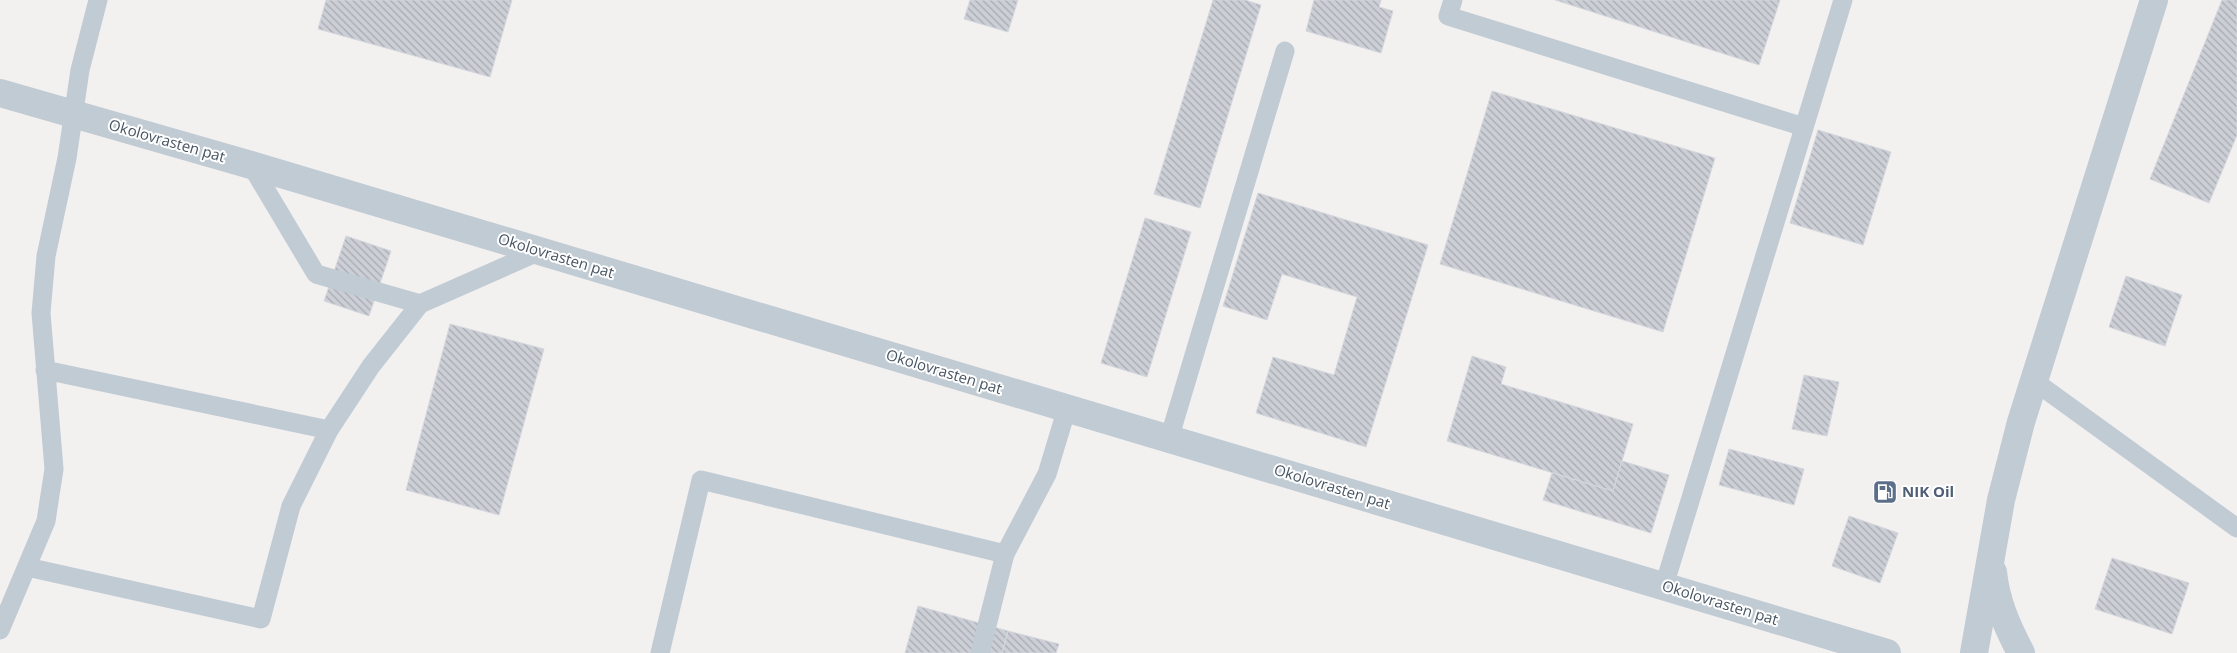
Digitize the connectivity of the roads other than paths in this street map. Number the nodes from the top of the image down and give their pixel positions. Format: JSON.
{"nodes":[{"id":1,"x":98,"y":0,"type":"edge"},
{"id":2,"x":1453,"y":0,"type":"edge"},
{"id":3,"x":1843,"y":0,"type":"edge"},
{"id":4,"x":2154,"y":0,"type":"edge"},
{"id":5,"x":1285,"y":51,"type":"dead end"},
{"id":6,"x":0,"y":93,"type":"edge"},
{"id":7,"x":74,"y":113,"type":"junction"},
{"id":8,"x":1804,"y":127,"type":"junction"},
{"id":9,"x":251,"y":166,"type":"junction"},
{"id":10,"x":540,"y":251,"type":"junction"},
{"id":11,"x":420,"y":304,"type":"junction"},
{"id":12,"x":45,"y":370,"type":"junction"},
{"id":13,"x":2034,"y":381,"type":"junction"},
{"id":14,"x":1067,"y":408,"type":"junction"},
{"id":15,"x":329,"y":430,"type":"junction"},
{"id":16,"x":1169,"y":439,"type":"junction"},
{"id":17,"x":2237,"y":528,"type":"edge"},
{"id":18,"x":1006,"y":554,"type":"junction"},
{"id":19,"x":1990,"y":554,"type":"junction"},
{"id":20,"x":27,"y":567,"type":"junction"},
{"id":21,"x":1664,"y":586,"type":"junction"},
{"id":22,"x":0,"y":630,"type":"edge"},
{"id":23,"x":660,"y":653,"type":"edge"},
{"id":24,"x":980,"y":653,"type":"edge"},
{"id":25,"x":1886,"y":653,"type":"edge"},
{"id":26,"x":1974,"y":653,"type":"edge"},
{"id":27,"x":2020,"y":653,"type":"edge"}],
"edges":[{"from":1,"to":7,"type":"lane"},
{"from":2,"to":8,"type":"lane"},
{"from":3,"to":8,"type":"lane"},
{"from":4,"to":13,"type":"street"},
{"from":5,"to":16,"type":"lane"},
{"from":6,"to":7,"type":"street","name":"Okolovrasten pat"},
{"from":7,"to":9,"type":"street","name":"Okolovrasten pat"},
{"from":7,"to":12,"type":"lane"},
{"from":8,"to":21,"type":"lane"},
{"from":9,"to":10,"type":"street","name":"Okolovrasten pat"},
{"from":9,"to":11,"type":"lane"},
{"from":10,"to":11,"type":"lane"},
{"from":10,"to":14,"type":"street","name":"Okolovrasten pat"},
{"from":11,"to":15,"type":"lane"},
{"from":12,"to":15,"type":"lane"},
{"from":12,"to":20,"type":"lane"},
{"from":13,"to":17,"type":"lane"},
{"from":13,"to":19,"type":"street"},
{"from":14,"to":16,"type":"street","name":"Okolovrasten pat"},
{"from":14,"to":18,"type":"lane"},
{"from":15,"to":20,"type":"lane"},
{"from":16,"to":21,"type":"street","name":"Okolovrasten pat"},
{"from":18,"to":23,"type":"lane"},
{"from":18,"to":24,"type":"lane"},
{"from":19,"to":26,"type":"street"},
{"from":19,"to":27,"type":"street"},
{"from":20,"to":22,"type":"lane"},
{"from":21,"to":25,"type":"street","name":"Okolovrasten pat"}]}
